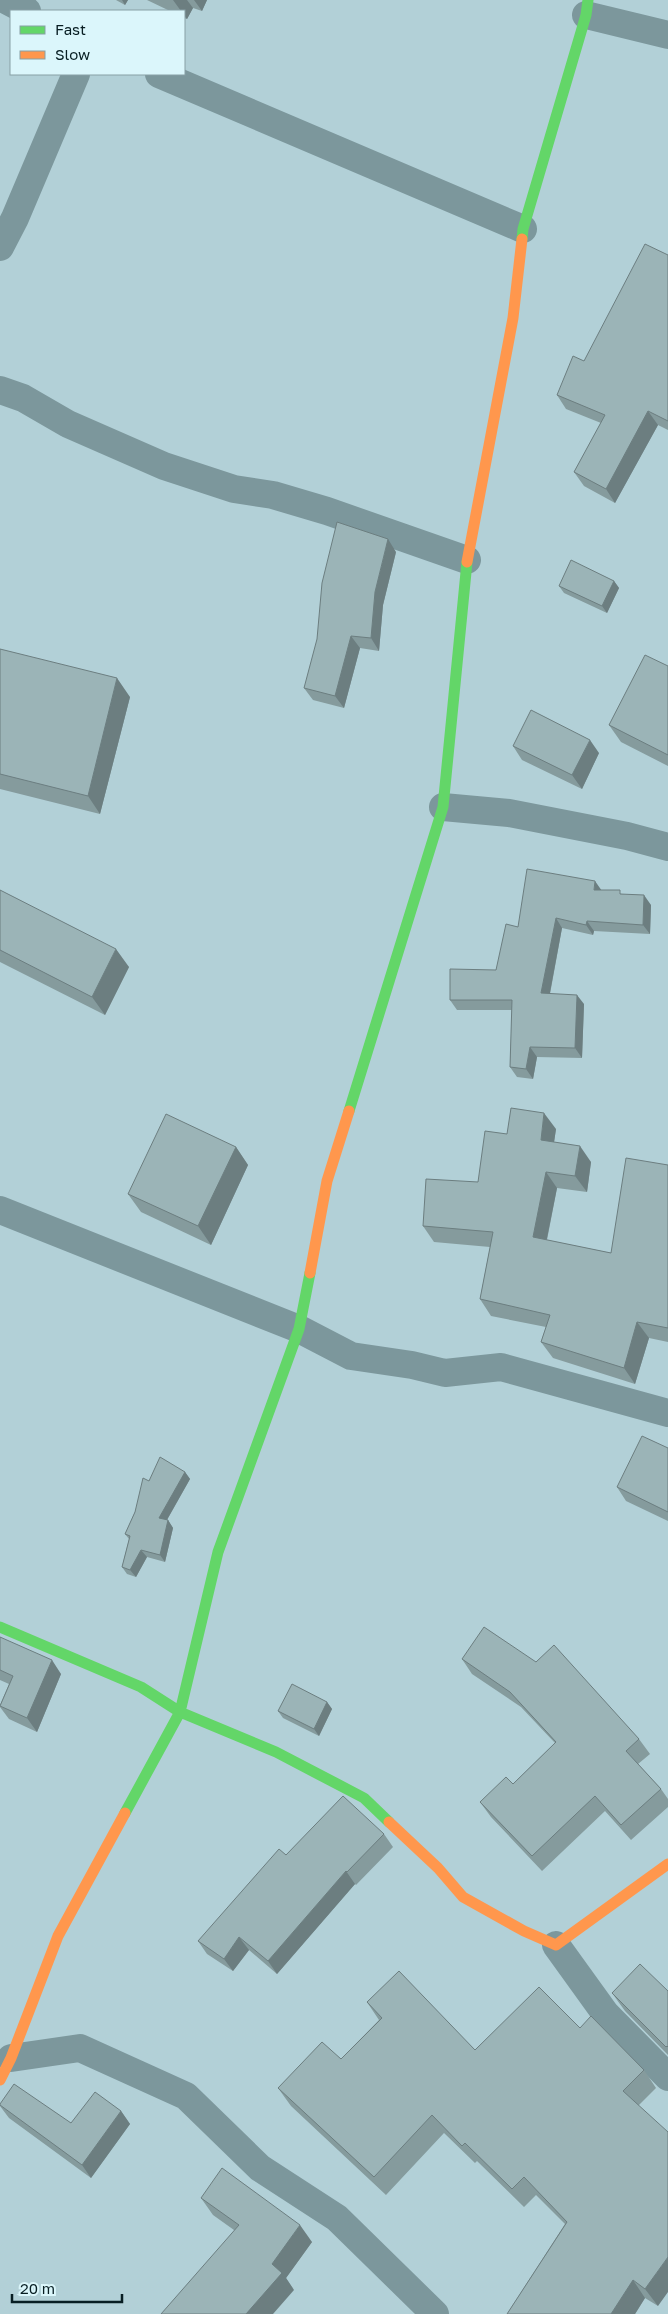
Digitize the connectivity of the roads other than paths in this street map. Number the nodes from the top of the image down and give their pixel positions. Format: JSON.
{"nodes":[{"id":1,"x":6,"y":0,"type":"edge"},
{"id":2,"x":587,"y":8,"type":"edge"},
{"id":3,"x":25,"y":10,"type":"edge"},
{"id":4,"x":668,"y":35,"type":"edge"},
{"id":5,"x":76,"y":75,"type":"edge"},
{"id":6,"x":161,"y":75,"type":"edge"},
{"id":7,"x":523,"y":229,"type":"junction"},
{"id":8,"x":0,"y":247,"type":"edge"},
{"id":9,"x":0,"y":390,"type":"edge"},
{"id":10,"x":467,"y":560,"type":"junction"},
{"id":11,"x":443,"y":807,"type":"junction"},
{"id":12,"x":668,"y":847,"type":"edge"},
{"id":13,"x":0,"y":1210,"type":"edge"},
{"id":14,"x":299,"y":1329,"type":"junction"},
{"id":15,"x":668,"y":1413,"type":"edge"},
{"id":16,"x":0,"y":1627,"type":"edge"},
{"id":17,"x":180,"y":1712,"type":"junction"},
{"id":18,"x":668,"y":1864,"type":"edge"},
{"id":19,"x":556,"y":1945,"type":"junction"},
{"id":20,"x":6,"y":2069,"type":"edge"},
{"id":21,"x":668,"y":2077,"type":"edge"},
{"id":22,"x":435,"y":2314,"type":"edge"}],
"edges":[{"from":1,"to":3,"type":"street"},
{"from":2,"to":4,"type":"street"},
{"from":2,"to":7,"type":"main road"},
{"from":5,"to":8,"type":"street"},
{"from":6,"to":7,"type":"street"},
{"from":7,"to":10,"type":"main road"},
{"from":9,"to":10,"type":"street"},
{"from":10,"to":11,"type":"main road"},
{"from":11,"to":12,"type":"street"},
{"from":11,"to":14,"type":"main road"},
{"from":13,"to":14,"type":"street"},
{"from":14,"to":15,"type":"street"},
{"from":14,"to":17,"type":"main road"},
{"from":16,"to":17,"type":"main road"},
{"from":17,"to":19,"type":"main road"},
{"from":17,"to":20,"type":"main road"},
{"from":18,"to":19,"type":"main road"},
{"from":19,"to":21,"type":"street"},
{"from":20,"to":22,"type":"street"}]}
